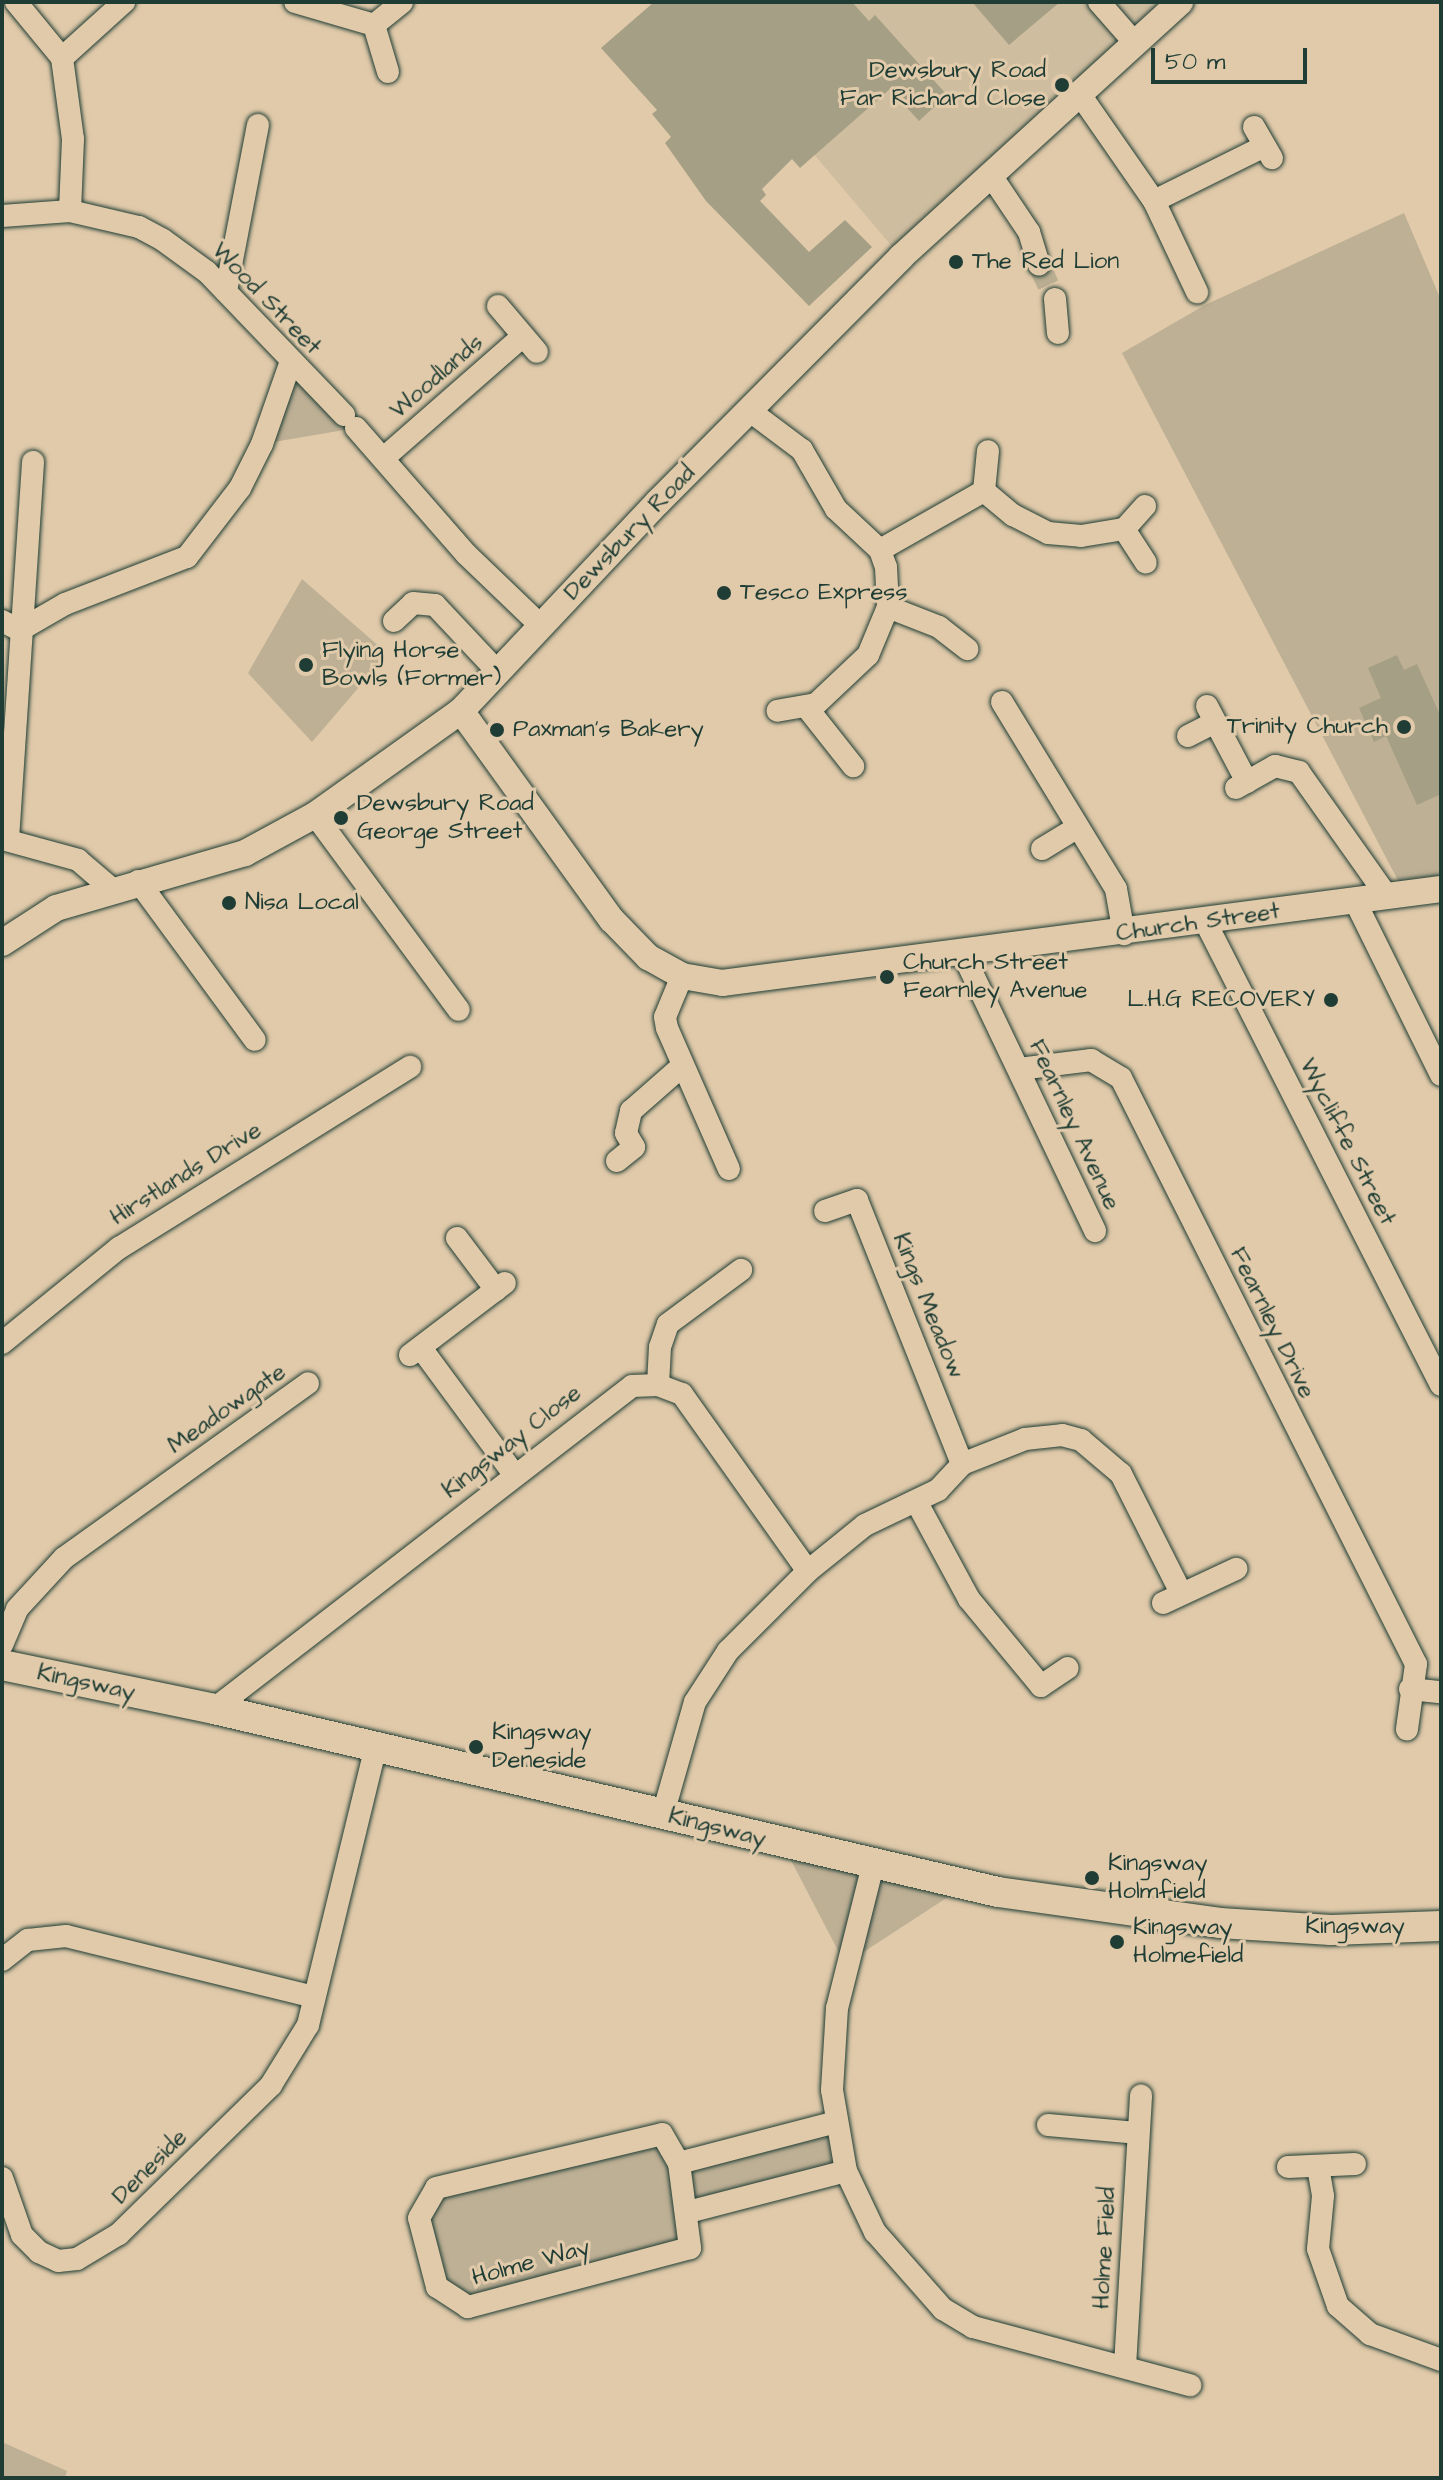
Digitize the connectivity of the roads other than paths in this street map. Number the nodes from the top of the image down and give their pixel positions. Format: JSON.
{"nodes":[{"id":1,"x":16,"y":2,"type":"edge"},
{"id":2,"x":124,"y":2,"type":"edge"},
{"id":3,"x":295,"y":2,"type":"edge"},
{"id":4,"x":402,"y":2,"type":"edge"},
{"id":5,"x":1099,"y":2,"type":"edge"},
{"id":6,"x":1180,"y":2,"type":"edge"},
{"id":7,"x":374,"y":25,"type":"junction"},
{"id":8,"x":1134,"y":42,"type":"junction"},
{"id":9,"x":62,"y":58,"type":"junction"},
{"id":10,"x":388,"y":72,"type":"dead end"},
{"id":11,"x":1081,"y":96,"type":"junction"},
{"id":12,"x":258,"y":125,"type":"dead end"},
{"id":13,"x":1263,"y":144,"type":"dead end"},
{"id":14,"x":990,"y":174,"type":"junction"},
{"id":15,"x":1154,"y":201,"type":"junction"},
{"id":16,"x":70,"y":211,"type":"junction"},
{"id":17,"x":2,"y":216,"type":"edge"},
{"id":18,"x":1039,"y":265,"type":"tunnel mouth"},
{"id":19,"x":226,"y":291,"type":"junction"},
{"id":20,"x":1197,"y":292,"type":"dead end"},
{"id":21,"x":1055,"y":299,"type":"tunnel mouth"},
{"id":22,"x":498,"y":306,"type":"dead end"},
{"id":23,"x":1058,"y":333,"type":"dead end"},
{"id":24,"x":291,"y":361,"type":"junction"},
{"id":25,"x":750,"y":411,"type":"junction"},
{"id":26,"x":988,"y":451,"type":"dead end"},
{"id":27,"x":386,"y":456,"type":"junction"},
{"id":28,"x":33,"y":462,"type":"dead end"},
{"id":29,"x":984,"y":491,"type":"junction"},
{"id":30,"x":1145,"y":506,"type":"dead end"},
{"id":31,"x":1124,"y":529,"type":"junction"},
{"id":32,"x":880,"y":550,"type":"junction"},
{"id":33,"x":1146,"y":563,"type":"dead end"},
{"id":34,"x":888,"y":607,"type":"junction"},
{"id":35,"x":394,"y":621,"type":"dead end"},
{"id":36,"x":11,"y":625,"type":"edge"},
{"id":37,"x":541,"y":626,"type":"junction"},
{"id":38,"x":967,"y":649,"type":"dead end"},
{"id":39,"x":498,"y":672,"type":"junction"},
{"id":40,"x":1002,"y":702,"type":"dead end"},
{"id":41,"x":808,"y":709,"type":"junction"},
{"id":42,"x":461,"y":711,"type":"junction"},
{"id":43,"x":778,"y":711,"type":"dead end"},
{"id":44,"x":1188,"y":736,"type":"dead end"},
{"id":45,"x":853,"y":766,"type":"dead end"},
{"id":46,"x":315,"y":815,"type":"junction"},
{"id":47,"x":1078,"y":827,"type":"junction"},
{"id":48,"x":5,"y":839,"type":"edge"},
{"id":49,"x":1042,"y":849,"type":"dead end"},
{"id":50,"x":126,"y":886,"type":"junction"},
{"id":51,"x":1441,"y":889,"type":"edge"},
{"id":52,"x":1386,"y":895,"type":"junction"},
{"id":53,"x":1354,"y":899,"type":"junction"},
{"id":54,"x":1206,"y":923,"type":"junction"},
{"id":55,"x":1124,"y":934,"type":"junction"},
{"id":56,"x":2,"y":943,"type":"edge"},
{"id":57,"x":963,"y":954,"type":"junction"},
{"id":58,"x":682,"y":976,"type":"junction"},
{"id":59,"x":459,"y":1010,"type":"dead end"},
{"id":60,"x":255,"y":1040,"type":"dead end"},
{"id":61,"x":410,"y":1067,"type":"dead end"},
{"id":62,"x":681,"y":1067,"type":"junction"},
{"id":63,"x":1019,"y":1069,"type":"junction"},
{"id":64,"x":1441,"y":1075,"type":"edge"},
{"id":65,"x":617,"y":1161,"type":"dead end"},
{"id":66,"x":729,"y":1169,"type":"dead end"},
{"id":67,"x":825,"y":1211,"type":"dead end"},
{"id":68,"x":1095,"y":1231,"type":"dead end"},
{"id":69,"x":457,"y":1238,"type":"dead end"},
{"id":70,"x":741,"y":1270,"type":"dead end"},
{"id":71,"x":2,"y":1343,"type":"edge"},
{"id":72,"x":308,"y":1383,"type":"dead end"},
{"id":73,"x":658,"y":1385,"type":"junction"},
{"id":74,"x":1441,"y":1385,"type":"edge"},
{"id":75,"x":962,"y":1464,"type":"junction"},
{"id":76,"x":514,"y":1474,"type":"junction"},
{"id":77,"x":916,"y":1501,"type":"junction"},
{"id":78,"x":1236,"y":1569,"type":"dead end"},
{"id":79,"x":808,"y":1571,"type":"junction"},
{"id":80,"x":2,"y":1645,"type":"edge"},
{"id":81,"x":2,"y":1665,"type":"edge"},
{"id":82,"x":1068,"y":1668,"type":"dead end"},
{"id":83,"x":1410,"y":1689,"type":"junction"},
{"id":84,"x":1441,"y":1692,"type":"edge"},
{"id":85,"x":214,"y":1709,"type":"junction"},
{"id":86,"x":1407,"y":1729,"type":"dead end"},
{"id":87,"x":376,"y":1746,"type":"junction"},
{"id":88,"x":663,"y":1814,"type":"junction"},
{"id":89,"x":873,"y":1865,"type":"junction"},
{"id":90,"x":1441,"y":1926,"type":"edge"},
{"id":91,"x":2,"y":1960,"type":"edge"},
{"id":92,"x":314,"y":1997,"type":"junction"},
{"id":93,"x":1141,"y":2095,"type":"dead end"},
{"id":94,"x":836,"y":2122,"type":"junction"},
{"id":95,"x":1048,"y":2125,"type":"dead end"},
{"id":96,"x":1137,"y":2133,"type":"junction"},
{"id":97,"x":679,"y":2163,"type":"junction"},
{"id":98,"x":1355,"y":2164,"type":"dead end"},
{"id":99,"x":1288,"y":2167,"type":"dead end"},
{"id":100,"x":1318,"y":2167,"type":"junction"},
{"id":101,"x":846,"y":2171,"type":"junction"},
{"id":102,"x":2,"y":2178,"type":"edge"},
{"id":103,"x":688,"y":2212,"type":"junction"},
{"id":104,"x":1441,"y":2360,"type":"edge"},
{"id":105,"x":1125,"y":2366,"type":"junction"},
{"id":106,"x":1190,"y":2385,"type":"dead end"}],
"edges":[{"from":1,"to":9,"type":"street"},
{"from":2,"to":9,"type":"street"},
{"from":3,"to":7,"type":"street"},
{"from":4,"to":7,"type":"street"},
{"from":5,"to":8,"type":"street"},
{"from":6,"to":8,"type":"street","name":"Dewsbury Road"},
{"from":7,"to":10,"type":"street"},
{"from":8,"to":11,"type":"street","name":"Dewsbury Road"},
{"from":9,"to":16,"type":"street"},
{"from":11,"to":14,"type":"street","name":"Dewsbury Road"},
{"from":11,"to":15,"type":"street"},
{"from":12,"to":19,"type":"street"},
{"from":13,"to":15,"type":"street"},
{"from":14,"to":18,"type":"street"},
{"from":14,"to":25,"type":"street","name":"Dewsbury Road"},
{"from":15,"to":20,"type":"street"},
{"from":16,"to":17,"type":"street","name":"Wood Street"},
{"from":16,"to":19,"type":"street","name":"Wood Street"},
{"from":19,"to":24,"type":"street","name":"Wood Street"},
{"from":21,"to":23,"type":"street"},
{"from":22,"to":27,"type":"street","name":"Woodlands"},
{"from":24,"to":27,"type":"street","name":"Wood Street"},
{"from":24,"to":36,"type":"street"},
{"from":25,"to":32,"type":"street"},
{"from":25,"to":37,"type":"street","name":"Dewsbury Road"},
{"from":26,"to":29,"type":"street"},
{"from":27,"to":37,"type":"street","name":"Wood Street"},
{"from":28,"to":36,"type":"street"},
{"from":29,"to":31,"type":"street"},
{"from":29,"to":32,"type":"street"},
{"from":30,"to":31,"type":"street"},
{"from":31,"to":33,"type":"street"},
{"from":32,"to":34,"type":"street"},
{"from":34,"to":38,"type":"street"},
{"from":34,"to":41,"type":"street"},
{"from":35,"to":39,"type":"street"},
{"from":36,"to":48,"type":"street"},
{"from":37,"to":39,"type":"street","name":"Dewsbury Road"},
{"from":39,"to":42,"type":"street","name":"Dewsbury Road"},
{"from":40,"to":47,"type":"street"},
{"from":41,"to":43,"type":"street"},
{"from":41,"to":45,"type":"street"},
{"from":42,"to":46,"type":"street","name":"Dewsbury Road"},
{"from":42,"to":58,"type":"street","name":"Church Street"},
{"from":44,"to":52,"type":"street"},
{"from":46,"to":50,"type":"street","name":"Dewsbury Road"},
{"from":46,"to":59,"type":"street"},
{"from":47,"to":49,"type":"street"},
{"from":47,"to":55,"type":"street"},
{"from":48,"to":50,"type":"street"},
{"from":50,"to":56,"type":"street","name":"Dewsbury Road"},
{"from":50,"to":60,"type":"street"},
{"from":51,"to":52,"type":"street","name":"Church Street"},
{"from":52,"to":53,"type":"street","name":"Church Street"},
{"from":53,"to":54,"type":"street","name":"Church Street"},
{"from":53,"to":64,"type":"street"},
{"from":54,"to":55,"type":"street","name":"Church Street"},
{"from":54,"to":74,"type":"street","name":"Wycliffe Street"},
{"from":55,"to":57,"type":"street","name":"Church Street"},
{"from":57,"to":58,"type":"street","name":"Church Street"},
{"from":57,"to":63,"type":"street","name":"Fearnley Avenue"},
{"from":58,"to":62,"type":"street"},
{"from":61,"to":71,"type":"street","name":"Hirstlands Drive"},
{"from":62,"to":65,"type":"street"},
{"from":62,"to":66,"type":"street"},
{"from":63,"to":68,"type":"street","name":"Fearnley Avenue"},
{"from":63,"to":83,"type":"street","name":"Fearnley Drive"},
{"from":67,"to":75,"type":"street","name":"Kings Meadow"},
{"from":69,"to":76,"type":"street"},
{"from":70,"to":73,"type":"street"},
{"from":72,"to":80,"type":"street","name":"Meadowgate"},
{"from":73,"to":76,"type":"street","name":"Kingsway Close"},
{"from":73,"to":79,"type":"street"},
{"from":75,"to":77,"type":"street"},
{"from":75,"to":78,"type":"street"},
{"from":76,"to":85,"type":"street","name":"Kingsway Close"},
{"from":77,"to":79,"type":"street"},
{"from":77,"to":82,"type":"street"},
{"from":79,"to":88,"type":"street"},
{"from":81,"to":85,"type":"main road","name":"Kingsway"},
{"from":83,"to":84,"type":"street"},
{"from":83,"to":86,"type":"street","name":"Fearnley Drive"},
{"from":85,"to":87,"type":"main road","name":"Kingsway"},
{"from":87,"to":88,"type":"main road","name":"Kingsway"},
{"from":87,"to":92,"type":"street","name":"Deneside"},
{"from":88,"to":89,"type":"main road","name":"Kingsway"},
{"from":89,"to":90,"type":"main road","name":"Kingsway"},
{"from":89,"to":94,"type":"street"},
{"from":91,"to":92,"type":"street"},
{"from":92,"to":102,"type":"street","name":"Deneside"},
{"from":93,"to":96,"type":"street","name":"Holme Field"},
{"from":94,"to":97,"type":"street"},
{"from":94,"to":101,"type":"street"},
{"from":95,"to":96,"type":"street"},
{"from":96,"to":105,"type":"street","name":"Holme Field"},
{"from":97,"to":103,"type":"street","name":"Holme Way"},
{"from":97,"to":103,"type":"street","name":"Holme Way"},
{"from":98,"to":100,"type":"street"},
{"from":99,"to":100,"type":"street"},
{"from":100,"to":104,"type":"street"},
{"from":101,"to":103,"type":"street"},
{"from":101,"to":105,"type":"street"},
{"from":105,"to":106,"type":"street"}]}
